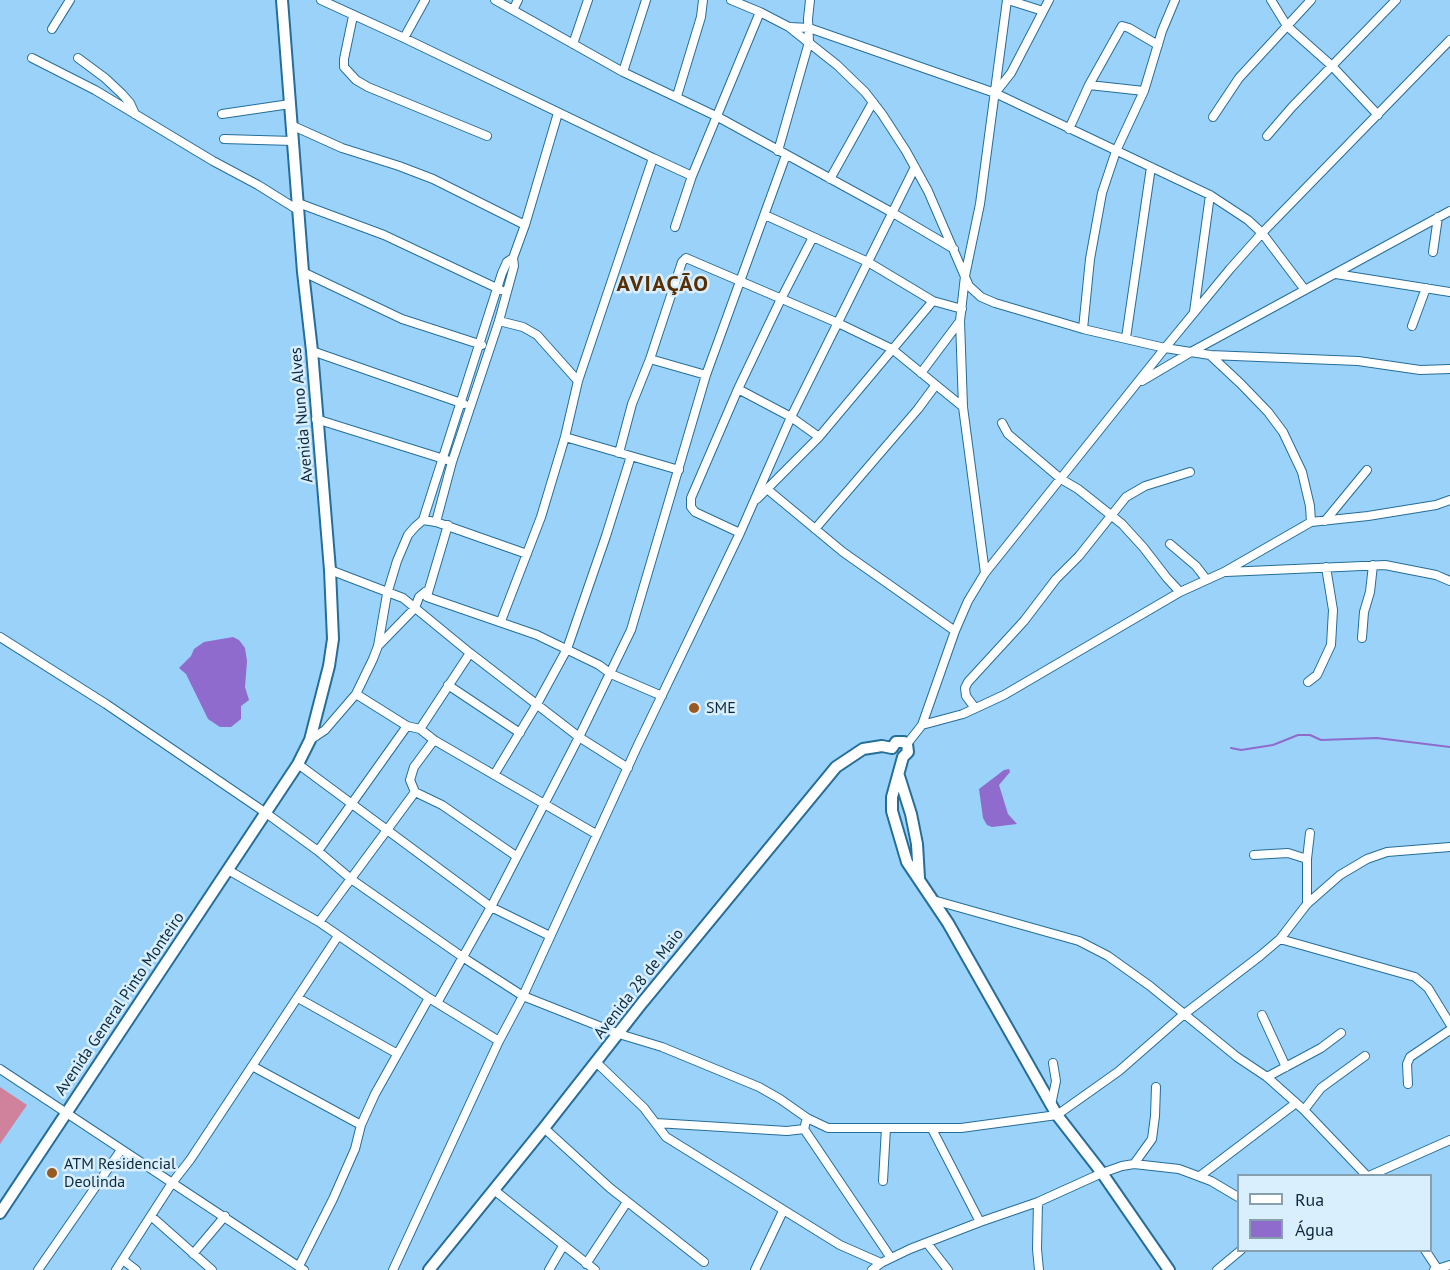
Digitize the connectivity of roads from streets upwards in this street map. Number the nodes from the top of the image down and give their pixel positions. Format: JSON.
{"nodes":[{"id":1,"x":70,"y":0,"type":"edge"},
{"id":2,"x":282,"y":0,"type":"edge"},
{"id":3,"x":321,"y":0,"type":"edge"},
{"id":4,"x":424,"y":0,"type":"edge"},
{"id":5,"x":495,"y":0,"type":"edge"},
{"id":6,"x":518,"y":0,"type":"edge"},
{"id":7,"x":588,"y":0,"type":"edge"},
{"id":8,"x":646,"y":0,"type":"edge"},
{"id":9,"x":703,"y":0,"type":"edge"},
{"id":10,"x":731,"y":0,"type":"edge"},
{"id":11,"x":810,"y":0,"type":"edge"},
{"id":12,"x":1008,"y":0,"type":"edge"},
{"id":13,"x":1049,"y":0,"type":"edge"},
{"id":14,"x":1175,"y":0,"type":"edge"},
{"id":15,"x":1271,"y":0,"type":"edge"},
{"id":16,"x":1311,"y":0,"type":"edge"},
{"id":17,"x":1396,"y":0,"type":"edge"},
{"id":18,"x":513,"y":10,"type":"junction"},
{"id":19,"x":1043,"y":11,"type":"junction"},
{"id":20,"x":760,"y":12,"type":"junction"},
{"id":21,"x":353,"y":16,"type":"junction"},
{"id":22,"x":1287,"y":26,"type":"junction"},
{"id":23,"x":789,"y":27,"type":"junction"},
{"id":24,"x":809,"y":28,"type":"junction"},
{"id":25,"x":52,"y":29,"type":"dead end"},
{"id":26,"x":404,"y":38,"type":"junction"},
{"id":27,"x":1450,"y":40,"type":"edge"},
{"id":28,"x":809,"y":42,"type":"junction"},
{"id":29,"x":573,"y":44,"type":"junction"},
{"id":30,"x":1158,"y":45,"type":"junction"},
{"id":31,"x":32,"y":58,"type":"dead end"},
{"id":32,"x":78,"y":58,"type":"dead end"},
{"id":33,"x":1332,"y":66,"type":"junction"},
{"id":34,"x":623,"y":72,"type":"junction"},
{"id":35,"x":1089,"y":85,"type":"junction"},
{"id":36,"x":1143,"y":91,"type":"junction"},
{"id":37,"x":995,"y":93,"type":"junction"},
{"id":38,"x":677,"y":96,"type":"junction"},
{"id":39,"x":873,"y":102,"type":"junction"},
{"id":40,"x":290,"y":104,"type":"junction"},
{"id":41,"x":558,"y":113,"type":"junction"},
{"id":42,"x":222,"y":114,"type":"dead end"},
{"id":43,"x":135,"y":115,"type":"junction"},
{"id":44,"x":1378,"y":115,"type":"junction"},
{"id":45,"x":718,"y":117,"type":"junction"},
{"id":46,"x":1214,"y":117,"type":"dead end"},
{"id":47,"x":291,"y":125,"type":"junction"},
{"id":48,"x":1069,"y":129,"type":"junction"},
{"id":49,"x":487,"y":136,"type":"dead end"},
{"id":50,"x":1267,"y":136,"type":"dead end"},
{"id":51,"x":224,"y":139,"type":"dead end"},
{"id":52,"x":293,"y":141,"type":"junction"},
{"id":53,"x":1116,"y":151,"type":"junction"},
{"id":54,"x":782,"y":153,"type":"junction"},
{"id":55,"x":652,"y":158,"type":"junction"},
{"id":56,"x":915,"y":167,"type":"junction"},
{"id":57,"x":1150,"y":167,"type":"junction"},
{"id":58,"x":692,"y":176,"type":"junction"},
{"id":59,"x":830,"y":179,"type":"junction"},
{"id":60,"x":1210,"y":195,"type":"junction"},
{"id":61,"x":298,"y":206,"type":"junction"},
{"id":62,"x":1450,"y":211,"type":"edge"},
{"id":63,"x":893,"y":213,"type":"junction"},
{"id":64,"x":765,"y":215,"type":"junction"},
{"id":65,"x":1438,"y":217,"type":"junction"},
{"id":66,"x":525,"y":225,"type":"junction"},
{"id":67,"x":675,"y":227,"type":"dead end"},
{"id":68,"x":1262,"y":233,"type":"junction"},
{"id":69,"x":813,"y":237,"type":"junction"},
{"id":70,"x":955,"y":250,"type":"junction"},
{"id":71,"x":1433,"y":252,"type":"dead end"},
{"id":72,"x":513,"y":258,"type":"junction"},
{"id":73,"x":868,"y":262,"type":"junction"},
{"id":74,"x":303,"y":272,"type":"junction"},
{"id":75,"x":1335,"y":274,"type":"junction"},
{"id":76,"x":965,"y":276,"type":"junction"},
{"id":77,"x":739,"y":282,"type":"junction"},
{"id":78,"x":1426,"y":288,"type":"junction"},
{"id":79,"x":497,"y":289,"type":"junction"},
{"id":80,"x":1305,"y":290,"type":"junction"},
{"id":81,"x":506,"y":292,"type":"junction"},
{"id":82,"x":1450,"y":292,"type":"edge"},
{"id":83,"x":781,"y":299,"type":"junction"},
{"id":84,"x":933,"y":301,"type":"junction"},
{"id":85,"x":962,"y":309,"type":"junction"},
{"id":86,"x":1194,"y":314,"type":"junction"},
{"id":87,"x":499,"y":321,"type":"junction"},
{"id":88,"x":960,"y":321,"type":"junction"},
{"id":89,"x":838,"y":323,"type":"junction"},
{"id":90,"x":1412,"y":326,"type":"dead end"},
{"id":91,"x":1083,"y":329,"type":"junction"},
{"id":92,"x":1126,"y":338,"type":"junction"},
{"id":93,"x":479,"y":345,"type":"junction"},
{"id":94,"x":490,"y":348,"type":"junction"},
{"id":95,"x":1165,"y":348,"type":"junction"},
{"id":96,"x":892,"y":349,"type":"junction"},
{"id":97,"x":312,"y":351,"type":"junction"},
{"id":98,"x":1191,"y":352,"type":"junction"},
{"id":99,"x":1210,"y":355,"type":"junction"},
{"id":100,"x":650,"y":359,"type":"junction"},
{"id":101,"x":1450,"y":369,"type":"edge"},
{"id":102,"x":921,"y":374,"type":"junction"},
{"id":103,"x":706,"y":375,"type":"junction"},
{"id":104,"x":578,"y":381,"type":"junction"},
{"id":105,"x":1136,"y":385,"type":"junction"},
{"id":106,"x":935,"y":386,"type":"junction"},
{"id":107,"x":738,"y":390,"type":"junction"},
{"id":108,"x":460,"y":403,"type":"junction"},
{"id":109,"x":471,"y":406,"type":"junction"},
{"id":110,"x":963,"y":407,"type":"junction"},
{"id":111,"x":791,"y":417,"type":"junction"},
{"id":112,"x":316,"y":419,"type":"junction"},
{"id":113,"x":1002,"y":423,"type":"dead end"},
{"id":114,"x":565,"y":437,"type":"junction"},
{"id":115,"x":819,"y":437,"type":"junction"},
{"id":116,"x":619,"y":453,"type":"junction"},
{"id":117,"x":631,"y":456,"type":"junction"},
{"id":118,"x":443,"y":458,"type":"junction"},
{"id":119,"x":452,"y":462,"type":"junction"},
{"id":120,"x":679,"y":470,"type":"junction"},
{"id":121,"x":1367,"y":470,"type":"dead end"},
{"id":122,"x":1190,"y":472,"type":"dead end"},
{"id":123,"x":1061,"y":479,"type":"junction"},
{"id":124,"x":768,"y":489,"type":"junction"},
{"id":125,"x":1450,"y":500,"type":"edge"},
{"id":126,"x":754,"y":503,"type":"junction"},
{"id":127,"x":1113,"y":516,"type":"junction"},
{"id":128,"x":423,"y":520,"type":"junction"},
{"id":129,"x":1325,"y":521,"type":"junction"},
{"id":130,"x":436,"y":522,"type":"junction"},
{"id":131,"x":1311,"y":522,"type":"junction"},
{"id":132,"x":448,"y":525,"type":"junction"},
{"id":133,"x":815,"y":529,"type":"junction"},
{"id":134,"x":740,"y":533,"type":"junction"},
{"id":135,"x":1170,"y":544,"type":"dead end"},
{"id":136,"x":527,"y":555,"type":"junction"},
{"id":137,"x":1373,"y":565,"type":"junction"},
{"id":138,"x":1326,"y":567,"type":"junction"},
{"id":139,"x":330,"y":570,"type":"junction"},
{"id":140,"x":1224,"y":572,"type":"junction"},
{"id":141,"x":985,"y":573,"type":"junction"},
{"id":142,"x":1206,"y":579,"type":"junction"},
{"id":143,"x":1450,"y":580,"type":"edge"},
{"id":144,"x":1180,"y":592,"type":"junction"},
{"id":145,"x":387,"y":594,"type":"junction"},
{"id":146,"x":427,"y":597,"type":"junction"},
{"id":147,"x":415,"y":608,"type":"junction"},
{"id":148,"x":501,"y":621,"type":"junction"},
{"id":149,"x":955,"y":631,"type":"junction"},
{"id":150,"x":0,"y":637,"type":"edge"},
{"id":151,"x":1362,"y":638,"type":"dead end"},
{"id":152,"x":378,"y":646,"type":"junction"},
{"id":153,"x":567,"y":649,"type":"junction"},
{"id":154,"x":470,"y":653,"type":"junction"},
{"id":155,"x":611,"y":674,"type":"junction"},
{"id":156,"x":1308,"y":682,"type":"dead end"},
{"id":157,"x":448,"y":685,"type":"junction"},
{"id":158,"x":356,"y":694,"type":"junction"},
{"id":159,"x":662,"y":696,"type":"junction"},
{"id":160,"x":537,"y":704,"type":"junction"},
{"id":161,"x":975,"y":708,"type":"junction"},
{"id":162,"x":922,"y":725,"type":"junction"},
{"id":163,"x":406,"y":726,"type":"junction"},
{"id":164,"x":420,"y":729,"type":"junction"},
{"id":165,"x":520,"y":733,"type":"junction"},
{"id":166,"x":579,"y":737,"type":"junction"},
{"id":167,"x":310,"y":740,"type":"junction"},
{"id":168,"x":434,"y":740,"type":"junction"},
{"id":169,"x":907,"y":744,"type":"junction"},
{"id":170,"x":892,"y":748,"type":"junction"},
{"id":171,"x":903,"y":757,"type":"junction"},
{"id":172,"x":298,"y":764,"type":"junction"},
{"id":173,"x":628,"y":768,"type":"junction"},
{"id":174,"x":494,"y":775,"type":"junction"},
{"id":175,"x":899,"y":776,"type":"junction"},
{"id":176,"x":415,"y":792,"type":"junction"},
{"id":177,"x":353,"y":803,"type":"junction"},
{"id":178,"x":544,"y":805,"type":"junction"},
{"id":179,"x":266,"y":813,"type":"junction"},
{"id":180,"x":388,"y":831,"type":"junction"},
{"id":181,"x":1310,"y":833,"type":"dead end"},
{"id":182,"x":596,"y":834,"type":"junction"},
{"id":183,"x":1450,"y":848,"type":"edge"},
{"id":184,"x":318,"y":852,"type":"junction"},
{"id":185,"x":1254,"y":855,"type":"dead end"},
{"id":186,"x":516,"y":856,"type":"junction"},
{"id":187,"x":1307,"y":859,"type":"junction"},
{"id":188,"x":228,"y":870,"type":"junction"},
{"id":189,"x":351,"y":879,"type":"junction"},
{"id":190,"x":919,"y":879,"type":"junction"},
{"id":191,"x":933,"y":900,"type":"junction"},
{"id":192,"x":1307,"y":904,"type":"junction"},
{"id":193,"x":491,"y":907,"type":"junction"},
{"id":194,"x":319,"y":922,"type":"junction"},
{"id":195,"x":338,"y":936,"type":"junction"},
{"id":196,"x":550,"y":936,"type":"junction"},
{"id":197,"x":1280,"y":939,"type":"junction"},
{"id":198,"x":464,"y":958,"type":"junction"},
{"id":199,"x":523,"y":996,"type":"junction"},
{"id":200,"x":298,"y":998,"type":"junction"},
{"id":201,"x":429,"y":998,"type":"junction"},
{"id":202,"x":437,"y":1003,"type":"junction"},
{"id":203,"x":1183,"y":1014,"type":"junction"},
{"id":204,"x":1262,"y":1014,"type":"dead end"},
{"id":205,"x":1450,"y":1024,"type":"edge"},
{"id":206,"x":1450,"y":1030,"type":"edge"},
{"id":207,"x":1341,"y":1033,"type":"dead end"},
{"id":208,"x":619,"y":1034,"type":"junction"},
{"id":209,"x":499,"y":1041,"type":"junction"},
{"id":210,"x":396,"y":1053,"type":"junction"},
{"id":211,"x":1365,"y":1056,"type":"dead end"},
{"id":212,"x":596,"y":1062,"type":"junction"},
{"id":213,"x":1053,"y":1063,"type":"dead end"},
{"id":214,"x":252,"y":1066,"type":"junction"},
{"id":215,"x":1286,"y":1067,"type":"junction"},
{"id":216,"x":0,"y":1069,"type":"edge"},
{"id":217,"x":1267,"y":1077,"type":"junction"},
{"id":218,"x":1408,"y":1084,"type":"dead end"},
{"id":219,"x":1156,"y":1087,"type":"dead end"},
{"id":220,"x":1296,"y":1103,"type":"junction"},
{"id":221,"x":1051,"y":1105,"type":"junction"},
{"id":222,"x":1304,"y":1110,"type":"junction"},
{"id":223,"x":66,"y":1112,"type":"junction"},
{"id":224,"x":1057,"y":1115,"type":"junction"},
{"id":225,"x":807,"y":1118,"type":"junction"},
{"id":226,"x":656,"y":1123,"type":"junction"},
{"id":227,"x":361,"y":1125,"type":"junction"},
{"id":228,"x":544,"y":1128,"type":"junction"},
{"id":229,"x":886,"y":1128,"type":"junction"},
{"id":230,"x":804,"y":1129,"type":"junction"},
{"id":231,"x":932,"y":1129,"type":"junction"},
{"id":232,"x":1450,"y":1140,"type":"edge"},
{"id":233,"x":121,"y":1150,"type":"junction"},
{"id":234,"x":1134,"y":1164,"type":"junction"},
{"id":235,"x":1102,"y":1173,"type":"junction"},
{"id":236,"x":1366,"y":1174,"type":"edge"},
{"id":237,"x":1373,"y":1174,"type":"edge"},
{"id":238,"x":1200,"y":1176,"type":"junction"},
{"id":239,"x":883,"y":1181,"type":"dead end"},
{"id":240,"x":172,"y":1184,"type":"junction"},
{"id":241,"x":494,"y":1190,"type":"junction"},
{"id":242,"x":1237,"y":1196,"type":"edge"},
{"id":243,"x":627,"y":1202,"type":"junction"},
{"id":244,"x":1038,"y":1202,"type":"junction"},
{"id":245,"x":783,"y":1211,"type":"junction"},
{"id":246,"x":0,"y":1213,"type":"edge"},
{"id":247,"x":151,"y":1216,"type":"junction"},
{"id":248,"x":225,"y":1216,"type":"junction"},
{"id":249,"x":980,"y":1222,"type":"junction"},
{"id":250,"x":927,"y":1243,"type":"junction"},
{"id":251,"x":563,"y":1246,"type":"junction"},
{"id":252,"x":1240,"y":1252,"type":"edge"},
{"id":253,"x":1426,"y":1252,"type":"edge"},
{"id":254,"x":193,"y":1254,"type":"junction"},
{"id":255,"x":891,"y":1258,"type":"junction"},
{"id":256,"x":123,"y":1260,"type":"junction"},
{"id":257,"x":705,"y":1262,"type":"dead end"},
{"id":258,"x":881,"y":1263,"type":"junction"},
{"id":259,"x":586,"y":1264,"type":"junction"},
{"id":260,"x":1449,"y":1267,"type":"edge"},
{"id":261,"x":301,"y":1268,"type":"edge"},
{"id":262,"x":1435,"y":1269,"type":"edge"},
{"id":263,"x":39,"y":1270,"type":"edge"},
{"id":264,"x":116,"y":1270,"type":"edge"},
{"id":265,"x":136,"y":1270,"type":"edge"},
{"id":266,"x":212,"y":1270,"type":"edge"},
{"id":267,"x":393,"y":1270,"type":"edge"},
{"id":268,"x":429,"y":1270,"type":"edge"},
{"id":269,"x":549,"y":1270,"type":"edge"},
{"id":270,"x":595,"y":1270,"type":"edge"},
{"id":271,"x":755,"y":1270,"type":"edge"},
{"id":272,"x":872,"y":1270,"type":"edge"},
{"id":273,"x":948,"y":1270,"type":"edge"},
{"id":274,"x":1039,"y":1270,"type":"edge"},
{"id":275,"x":1169,"y":1270,"type":"edge"},
{"id":276,"x":1217,"y":1270,"type":"edge"}],
"edges":[{"from":1,"to":25,"type":"street"},
{"from":2,"to":40,"type":"street","name":"Avenida Nuno Alves"},
{"from":3,"to":21,"type":"street"},
{"from":4,"to":26,"type":"street"},
{"from":5,"to":18,"type":"street"},
{"from":6,"to":18,"type":"street"},
{"from":7,"to":29,"type":"street"},
{"from":8,"to":34,"type":"street"},
{"from":9,"to":38,"type":"street"},
{"from":10,"to":20,"type":"street"},
{"from":11,"to":24,"type":"street"},
{"from":12,"to":19,"type":"street"},
{"from":12,"to":37,"type":"street"},
{"from":13,"to":19,"type":"street"},
{"from":14,"to":30,"type":"street"},
{"from":15,"to":22,"type":"street"},
{"from":16,"to":22,"type":"street"},
{"from":17,"to":33,"type":"street"},
{"from":18,"to":29,"type":"street"},
{"from":19,"to":37,"type":"street"},
{"from":20,"to":23,"type":"street"},
{"from":20,"to":45,"type":"street"},
{"from":21,"to":26,"type":"street"},
{"from":21,"to":49,"type":"street"},
{"from":22,"to":33,"type":"street"},
{"from":22,"to":46,"type":"street"},
{"from":23,"to":24,"type":"street"},
{"from":23,"to":28,"type":"street"},
{"from":24,"to":28,"type":"street"},
{"from":24,"to":37,"type":"street"},
{"from":26,"to":41,"type":"street"},
{"from":27,"to":44,"type":"street"},
{"from":28,"to":39,"type":"street"},
{"from":28,"to":54,"type":"street"},
{"from":29,"to":34,"type":"street"},
{"from":30,"to":35,"type":"street"},
{"from":30,"to":36,"type":"street"},
{"from":31,"to":43,"type":"street"},
{"from":32,"to":43,"type":"street"},
{"from":33,"to":44,"type":"street"},
{"from":33,"to":50,"type":"street"},
{"from":34,"to":38,"type":"street"},
{"from":35,"to":36,"type":"street"},
{"from":35,"to":48,"type":"street"},
{"from":36,"to":53,"type":"street"},
{"from":37,"to":48,"type":"street"},
{"from":37,"to":76,"type":"street"},
{"from":38,"to":45,"type":"street"},
{"from":39,"to":56,"type":"street"},
{"from":39,"to":59,"type":"street"},
{"from":40,"to":42,"type":"street"},
{"from":40,"to":47,"type":"street","name":"Avenida Nuno Alves"},
{"from":41,"to":55,"type":"street"},
{"from":41,"to":66,"type":"street"},
{"from":43,"to":61,"type":"street"},
{"from":44,"to":68,"type":"street"},
{"from":45,"to":54,"type":"street"},
{"from":45,"to":58,"type":"street"},
{"from":47,"to":52,"type":"street","name":"Avenida Nuno Alves"},
{"from":47,"to":66,"type":"street"},
{"from":48,"to":53,"type":"street"},
{"from":51,"to":52,"type":"street"},
{"from":52,"to":61,"type":"street","name":"Avenida Nuno Alves"},
{"from":53,"to":57,"type":"street"},
{"from":53,"to":91,"type":"street"},
{"from":54,"to":59,"type":"street"},
{"from":54,"to":64,"type":"street"},
{"from":55,"to":58,"type":"street"},
{"from":55,"to":104,"type":"street"},
{"from":56,"to":63,"type":"street"},
{"from":56,"to":70,"type":"street"},
{"from":57,"to":60,"type":"street"},
{"from":57,"to":92,"type":"street"},
{"from":58,"to":67,"type":"street"},
{"from":59,"to":63,"type":"street"},
{"from":60,"to":68,"type":"street"},
{"from":60,"to":86,"type":"street"},
{"from":61,"to":74,"type":"street","name":"Avenida Nuno Alves"},
{"from":61,"to":79,"type":"street"},
{"from":62,"to":65,"type":"street"},
{"from":63,"to":70,"type":"street"},
{"from":63,"to":73,"type":"street"},
{"from":64,"to":69,"type":"street"},
{"from":64,"to":77,"type":"street"},
{"from":65,"to":71,"type":"street"},
{"from":65,"to":75,"type":"street"},
{"from":66,"to":72,"type":"street"},
{"from":68,"to":80,"type":"street"},
{"from":68,"to":86,"type":"street"},
{"from":69,"to":73,"type":"street"},
{"from":69,"to":83,"type":"street"},
{"from":70,"to":76,"type":"street"},
{"from":72,"to":79,"type":"street"},
{"from":72,"to":81,"type":"street"},
{"from":73,"to":84,"type":"street"},
{"from":73,"to":89,"type":"street"},
{"from":74,"to":93,"type":"street"},
{"from":74,"to":97,"type":"street","name":"Avenida Nuno Alves"},
{"from":75,"to":78,"type":"street"},
{"from":75,"to":80,"type":"street"},
{"from":76,"to":85,"type":"street"},
{"from":76,"to":91,"type":"street"},
{"from":77,"to":83,"type":"street"},
{"from":77,"to":100,"type":"street"},
{"from":77,"to":103,"type":"street"},
{"from":78,"to":82,"type":"street"},
{"from":78,"to":90,"type":"street"},
{"from":79,"to":81,"type":"street"},
{"from":79,"to":93,"type":"street"},
{"from":80,"to":98,"type":"street"},
{"from":81,"to":87,"type":"street"},
{"from":83,"to":89,"type":"street"},
{"from":83,"to":107,"type":"street"},
{"from":84,"to":85,"type":"street"},
{"from":84,"to":96,"type":"street"},
{"from":85,"to":88,"type":"street"},
{"from":86,"to":95,"type":"street"},
{"from":87,"to":94,"type":"street"},
{"from":87,"to":104,"type":"street"},
{"from":88,"to":102,"type":"street"},
{"from":88,"to":110,"type":"street"},
{"from":89,"to":96,"type":"street"},
{"from":89,"to":111,"type":"street"},
{"from":91,"to":92,"type":"street"},
{"from":92,"to":95,"type":"street"},
{"from":93,"to":94,"type":"street"},
{"from":93,"to":108,"type":"street"},
{"from":94,"to":109,"type":"street"},
{"from":95,"to":98,"type":"street"},
{"from":95,"to":105,"type":"street"},
{"from":96,"to":102,"type":"street"},
{"from":96,"to":115,"type":"street"},
{"from":97,"to":108,"type":"street"},
{"from":97,"to":112,"type":"street","name":"Avenida Nuno Alves"},
{"from":98,"to":99,"type":"street"},
{"from":98,"to":105,"type":"street"},
{"from":99,"to":101,"type":"street"},
{"from":99,"to":131,"type":"street"},
{"from":100,"to":103,"type":"street"},
{"from":100,"to":116,"type":"street"},
{"from":102,"to":106,"type":"street"},
{"from":103,"to":120,"type":"street"},
{"from":104,"to":114,"type":"street"},
{"from":105,"to":123,"type":"street"},
{"from":106,"to":110,"type":"street"},
{"from":106,"to":133,"type":"street"},
{"from":107,"to":111,"type":"street"},
{"from":107,"to":134,"type":"street"},
{"from":108,"to":109,"type":"street"},
{"from":108,"to":118,"type":"street"},
{"from":109,"to":119,"type":"street"},
{"from":110,"to":141,"type":"street"},
{"from":111,"to":115,"type":"street"},
{"from":111,"to":126,"type":"street"},
{"from":112,"to":118,"type":"street"},
{"from":112,"to":139,"type":"street","name":"Avenida Nuno Alves"},
{"from":113,"to":123,"type":"street"},
{"from":114,"to":116,"type":"street"},
{"from":114,"to":136,"type":"street"},
{"from":115,"to":124,"type":"street"},
{"from":116,"to":117,"type":"street"},
{"from":117,"to":120,"type":"street"},
{"from":117,"to":153,"type":"street"},
{"from":118,"to":119,"type":"street"},
{"from":118,"to":128,"type":"street"},
{"from":119,"to":130,"type":"street"},
{"from":120,"to":155,"type":"street"},
{"from":121,"to":129,"type":"street"},
{"from":122,"to":127,"type":"street"},
{"from":123,"to":127,"type":"street"},
{"from":123,"to":141,"type":"street"},
{"from":124,"to":126,"type":"street"},
{"from":124,"to":133,"type":"street"},
{"from":125,"to":129,"type":"street"},
{"from":126,"to":134,"type":"street"},
{"from":127,"to":144,"type":"street"},
{"from":127,"to":161,"type":"street"},
{"from":128,"to":130,"type":"street"},
{"from":128,"to":145,"type":"street"},
{"from":129,"to":131,"type":"street"},
{"from":130,"to":132,"type":"street"},
{"from":131,"to":140,"type":"street"},
{"from":132,"to":136,"type":"street"},
{"from":132,"to":146,"type":"street"},
{"from":133,"to":149,"type":"street"},
{"from":134,"to":159,"type":"street"},
{"from":135,"to":142,"type":"street"},
{"from":136,"to":148,"type":"street"},
{"from":137,"to":138,"type":"street"},
{"from":137,"to":143,"type":"street"},
{"from":137,"to":151,"type":"street"},
{"from":138,"to":140,"type":"street"},
{"from":138,"to":156,"type":"street"},
{"from":139,"to":145,"type":"street"},
{"from":139,"to":167,"type":"street","name":"Avenida Nuno Alves"},
{"from":140,"to":142,"type":"street"},
{"from":141,"to":149,"type":"street"},
{"from":142,"to":144,"type":"street"},
{"from":144,"to":161,"type":"street"},
{"from":145,"to":147,"type":"street"},
{"from":145,"to":152,"type":"street"},
{"from":146,"to":147,"type":"street"},
{"from":146,"to":148,"type":"street"},
{"from":147,"to":152,"type":"street"},
{"from":147,"to":154,"type":"street"},
{"from":148,"to":153,"type":"street"},
{"from":149,"to":162,"type":"street"},
{"from":150,"to":179,"type":"street"},
{"from":152,"to":158,"type":"street"},
{"from":153,"to":155,"type":"street"},
{"from":153,"to":160,"type":"street"},
{"from":154,"to":157,"type":"street"},
{"from":154,"to":160,"type":"street"},
{"from":155,"to":159,"type":"street"},
{"from":155,"to":166,"type":"street"},
{"from":157,"to":164,"type":"street"},
{"from":157,"to":165,"type":"street"},
{"from":158,"to":163,"type":"street"},
{"from":158,"to":167,"type":"street"},
{"from":159,"to":173,"type":"street"},
{"from":160,"to":165,"type":"street"},
{"from":160,"to":166,"type":"street"},
{"from":161,"to":162,"type":"street"},
{"from":162,"to":169,"type":"street"},
{"from":163,"to":164,"type":"street"},
{"from":163,"to":177,"type":"street"},
{"from":164,"to":168,"type":"street"},
{"from":165,"to":174,"type":"street"},
{"from":166,"to":173,"type":"street"},
{"from":166,"to":178,"type":"street"},
{"from":167,"to":172,"type":"street","name":"Avenida Nuno Alves"},
{"from":168,"to":174,"type":"street"},
{"from":168,"to":176,"type":"street"},
{"from":169,"to":170,"type":"street"},
{"from":169,"to":171,"type":"street"},
{"from":170,"to":171,"type":"street"},
{"from":170,"to":208,"type":"street","name":"Avenida 28 de Maio"},
{"from":171,"to":175,"type":"street"},
{"from":172,"to":177,"type":"street"},
{"from":172,"to":179,"type":"street","name":"Avenida Nuno Alves"},
{"from":173,"to":182,"type":"street"},
{"from":174,"to":178,"type":"street"},
{"from":175,"to":190,"type":"street"},
{"from":175,"to":190,"type":"street"},
{"from":176,"to":180,"type":"street"},
{"from":176,"to":186,"type":"street"},
{"from":177,"to":180,"type":"street"},
{"from":177,"to":184,"type":"street"},
{"from":178,"to":182,"type":"street"},
{"from":178,"to":186,"type":"street"},
{"from":179,"to":184,"type":"street"},
{"from":179,"to":188,"type":"street","name":"Avenida General Pinto Monteiro"},
{"from":180,"to":189,"type":"street"},
{"from":180,"to":193,"type":"street"},
{"from":181,"to":187,"type":"street"},
{"from":182,"to":196,"type":"street"},
{"from":183,"to":192,"type":"street"},
{"from":184,"to":189,"type":"street"},
{"from":185,"to":187,"type":"street"},
{"from":186,"to":193,"type":"street"},
{"from":187,"to":192,"type":"street"},
{"from":188,"to":194,"type":"street"},
{"from":188,"to":223,"type":"street","name":"Avenida General Pinto Monteiro"},
{"from":189,"to":194,"type":"street"},
{"from":189,"to":198,"type":"street"},
{"from":190,"to":191,"type":"street"},
{"from":191,"to":203,"type":"street"},
{"from":191,"to":221,"type":"street"},
{"from":192,"to":197,"type":"street"},
{"from":193,"to":196,"type":"street"},
{"from":193,"to":198,"type":"street"},
{"from":194,"to":195,"type":"street"},
{"from":195,"to":200,"type":"street"},
{"from":195,"to":201,"type":"street"},
{"from":196,"to":199,"type":"street"},
{"from":197,"to":203,"type":"street"},
{"from":197,"to":205,"type":"street"},
{"from":198,"to":199,"type":"street"},
{"from":198,"to":202,"type":"street"},
{"from":199,"to":208,"type":"street"},
{"from":199,"to":209,"type":"street"},
{"from":200,"to":210,"type":"street"},
{"from":200,"to":214,"type":"street"},
{"from":201,"to":202,"type":"street"},
{"from":201,"to":210,"type":"street"},
{"from":202,"to":209,"type":"street"},
{"from":203,"to":217,"type":"street"},
{"from":203,"to":224,"type":"street"},
{"from":204,"to":215,"type":"street"},
{"from":206,"to":218,"type":"street"},
{"from":207,"to":215,"type":"street"},
{"from":208,"to":212,"type":"street","name":"Avenida 28 de Maio"},
{"from":208,"to":225,"type":"street"},
{"from":209,"to":267,"type":"street"},
{"from":210,"to":227,"type":"street"},
{"from":211,"to":222,"type":"street"},
{"from":212,"to":226,"type":"street"},
{"from":212,"to":228,"type":"street","name":"Avenida 28 de Maio"},
{"from":213,"to":221,"type":"street"},
{"from":214,"to":227,"type":"street"},
{"from":214,"to":240,"type":"street"},
{"from":215,"to":217,"type":"street"},
{"from":216,"to":223,"type":"street"},
{"from":217,"to":220,"type":"street"},
{"from":219,"to":234,"type":"street"},
{"from":220,"to":222,"type":"street"},
{"from":220,"to":238,"type":"street"},
{"from":221,"to":224,"type":"street"},
{"from":222,"to":236,"type":"street"},
{"from":223,"to":233,"type":"street"},
{"from":223,"to":246,"type":"street","name":"Avenida General Pinto Monteiro"},
{"from":224,"to":231,"type":"street"},
{"from":224,"to":235,"type":"street"},
{"from":225,"to":229,"type":"street"},
{"from":225,"to":230,"type":"street"},
{"from":226,"to":230,"type":"street"},
{"from":226,"to":245,"type":"street"},
{"from":227,"to":261,"type":"street"},
{"from":228,"to":241,"type":"street","name":"Avenida 28 de Maio"},
{"from":228,"to":243,"type":"street"},
{"from":229,"to":231,"type":"street"},
{"from":229,"to":239,"type":"street"},
{"from":230,"to":255,"type":"street"},
{"from":231,"to":249,"type":"street"},
{"from":232,"to":237,"type":"street"},
{"from":233,"to":240,"type":"street"},
{"from":233,"to":263,"type":"street"},
{"from":234,"to":235,"type":"street"},
{"from":234,"to":238,"type":"street"},
{"from":235,"to":244,"type":"street"},
{"from":235,"to":275,"type":"street"},
{"from":238,"to":242,"type":"street"},
{"from":240,"to":247,"type":"street"},
{"from":240,"to":248,"type":"street"},
{"from":241,"to":251,"type":"street"},
{"from":241,"to":268,"type":"street","name":"Avenida 28 de Maio"},
{"from":243,"to":257,"type":"street"},
{"from":243,"to":259,"type":"street"},
{"from":244,"to":249,"type":"street"},
{"from":244,"to":274,"type":"street"},
{"from":245,"to":258,"type":"street"},
{"from":245,"to":271,"type":"street"},
{"from":247,"to":254,"type":"street"},
{"from":247,"to":256,"type":"street"},
{"from":248,"to":254,"type":"street"},
{"from":248,"to":261,"type":"street"},
{"from":249,"to":250,"type":"street"},
{"from":250,"to":255,"type":"street"},
{"from":250,"to":273,"type":"street"},
{"from":251,"to":259,"type":"street"},
{"from":251,"to":269,"type":"street"},
{"from":252,"to":276,"type":"street"},
{"from":253,"to":262,"type":"street"},
{"from":254,"to":266,"type":"street"},
{"from":255,"to":258,"type":"street"},
{"from":256,"to":264,"type":"street"},
{"from":256,"to":265,"type":"street"},
{"from":258,"to":272,"type":"street"},
{"from":259,"to":270,"type":"street"},
{"from":260,"to":262,"type":"street"}]}
